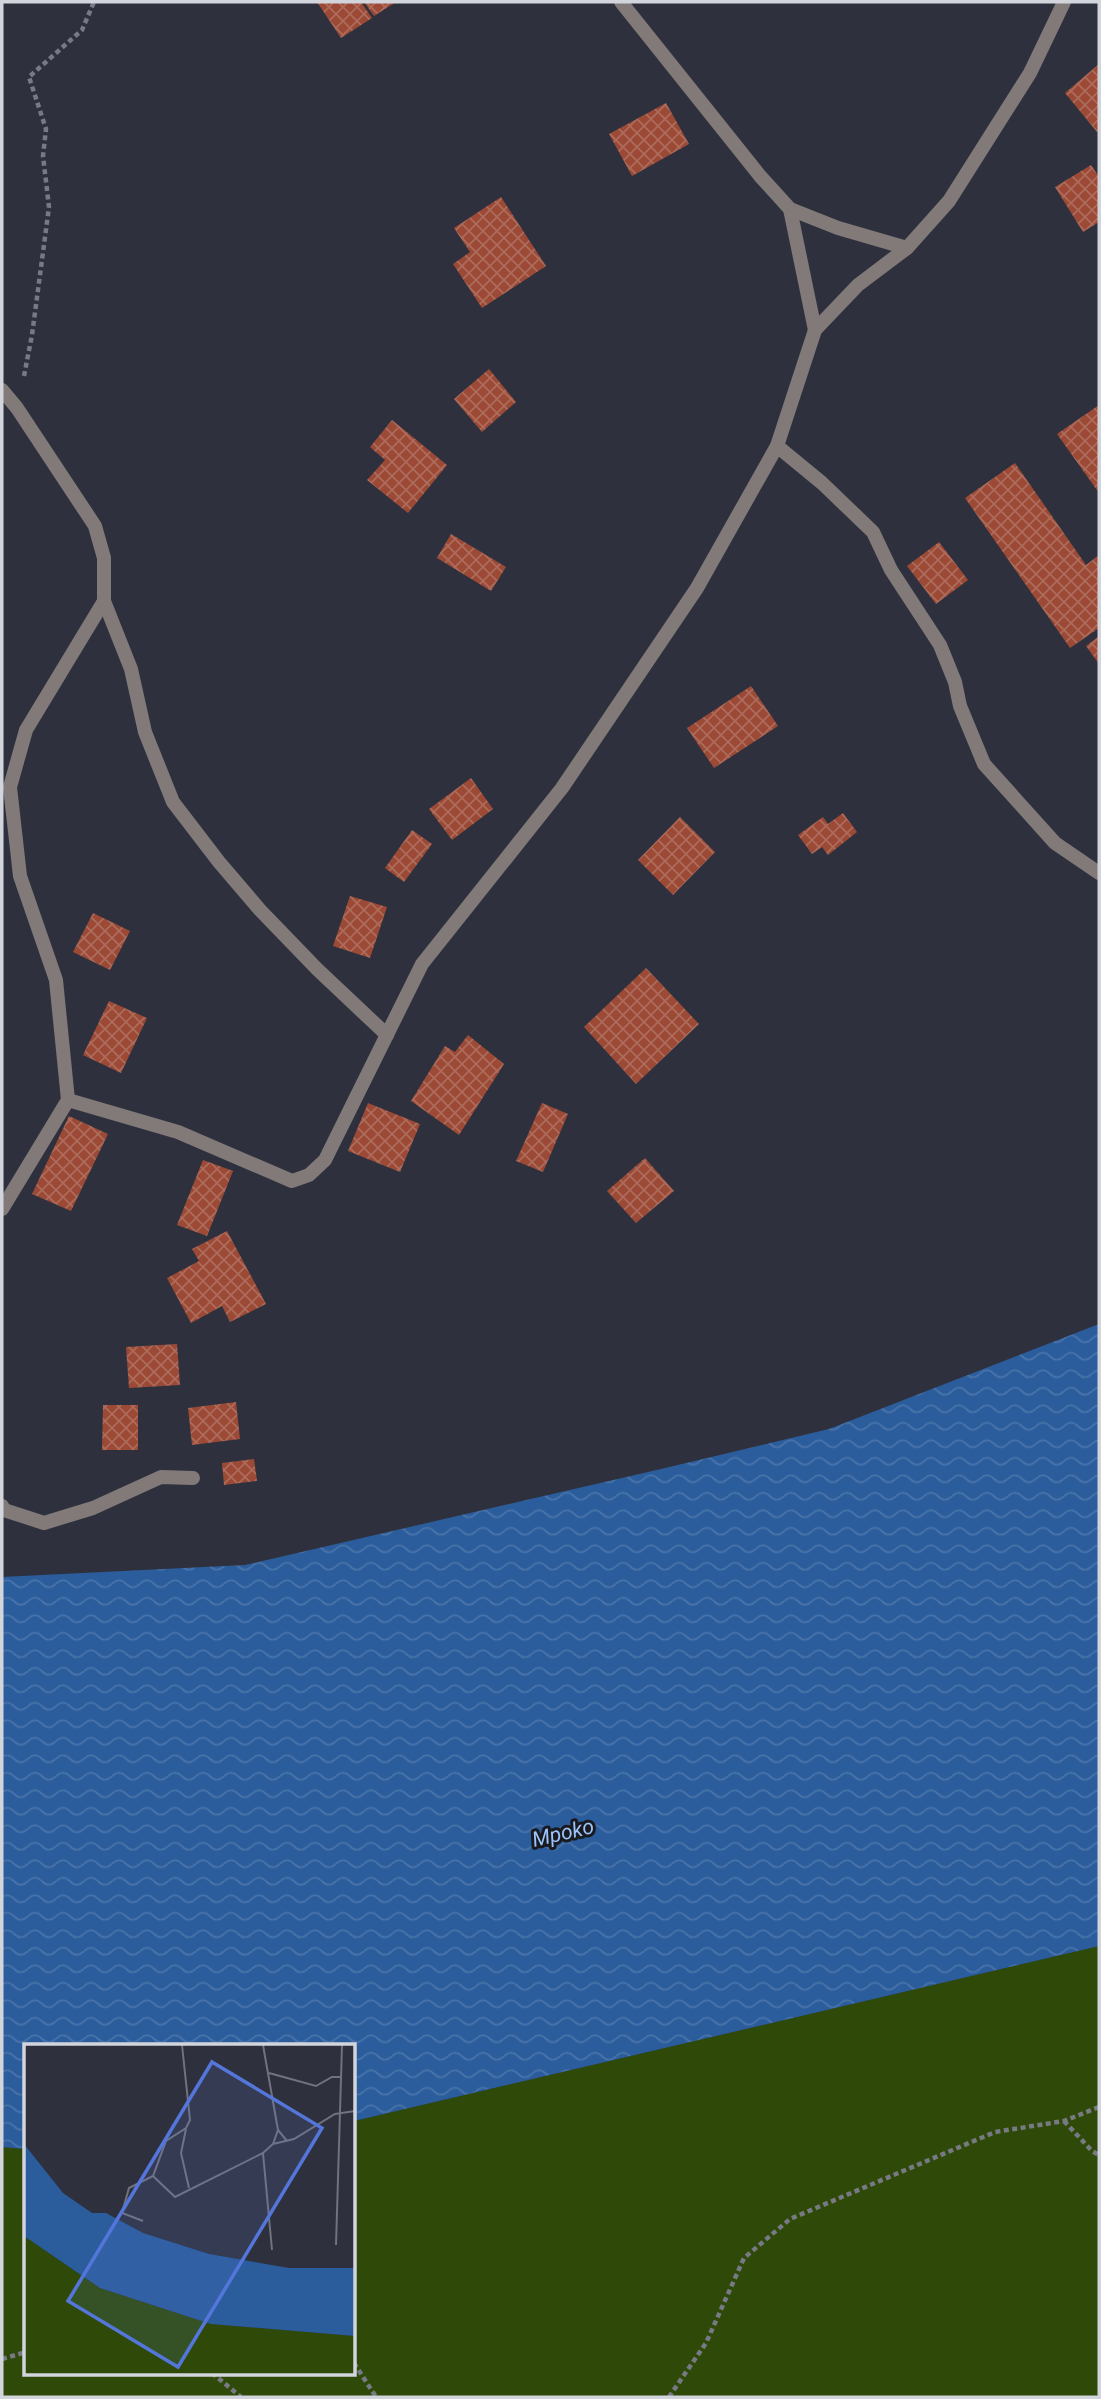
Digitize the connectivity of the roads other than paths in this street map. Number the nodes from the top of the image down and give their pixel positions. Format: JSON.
{"nodes":[{"id":1,"x":621,"y":2,"type":"edge"},
{"id":2,"x":1064,"y":2,"type":"edge"},
{"id":3,"x":790,"y":209,"type":"junction"},
{"id":4,"x":907,"y":248,"type":"junction"},
{"id":5,"x":815,"y":330,"type":"junction"},
{"id":6,"x":2,"y":390,"type":"edge"},
{"id":7,"x":777,"y":446,"type":"junction"},
{"id":8,"x":104,"y":601,"type":"junction"},
{"id":9,"x":1099,"y":873,"type":"edge"},
{"id":10,"x":387,"y":1035,"type":"junction"},
{"id":11,"x":68,"y":1100,"type":"junction"},
{"id":12,"x":2,"y":1209,"type":"edge"},
{"id":13,"x":194,"y":1478,"type":"dead end"},
{"id":14,"x":2,"y":1506,"type":"edge"}],
"edges":[{"from":1,"to":3,"type":"street"},
{"from":2,"to":4,"type":"street"},
{"from":3,"to":4,"type":"street"},
{"from":3,"to":5,"type":"street"},
{"from":4,"to":5,"type":"street"},
{"from":5,"to":7,"type":"street"},
{"from":6,"to":8,"type":"street"},
{"from":7,"to":9,"type":"street"},
{"from":7,"to":10,"type":"street"},
{"from":8,"to":10,"type":"street"},
{"from":8,"to":11,"type":"street"},
{"from":10,"to":11,"type":"street"},
{"from":11,"to":12,"type":"street"},
{"from":13,"to":14,"type":"street"}]}
